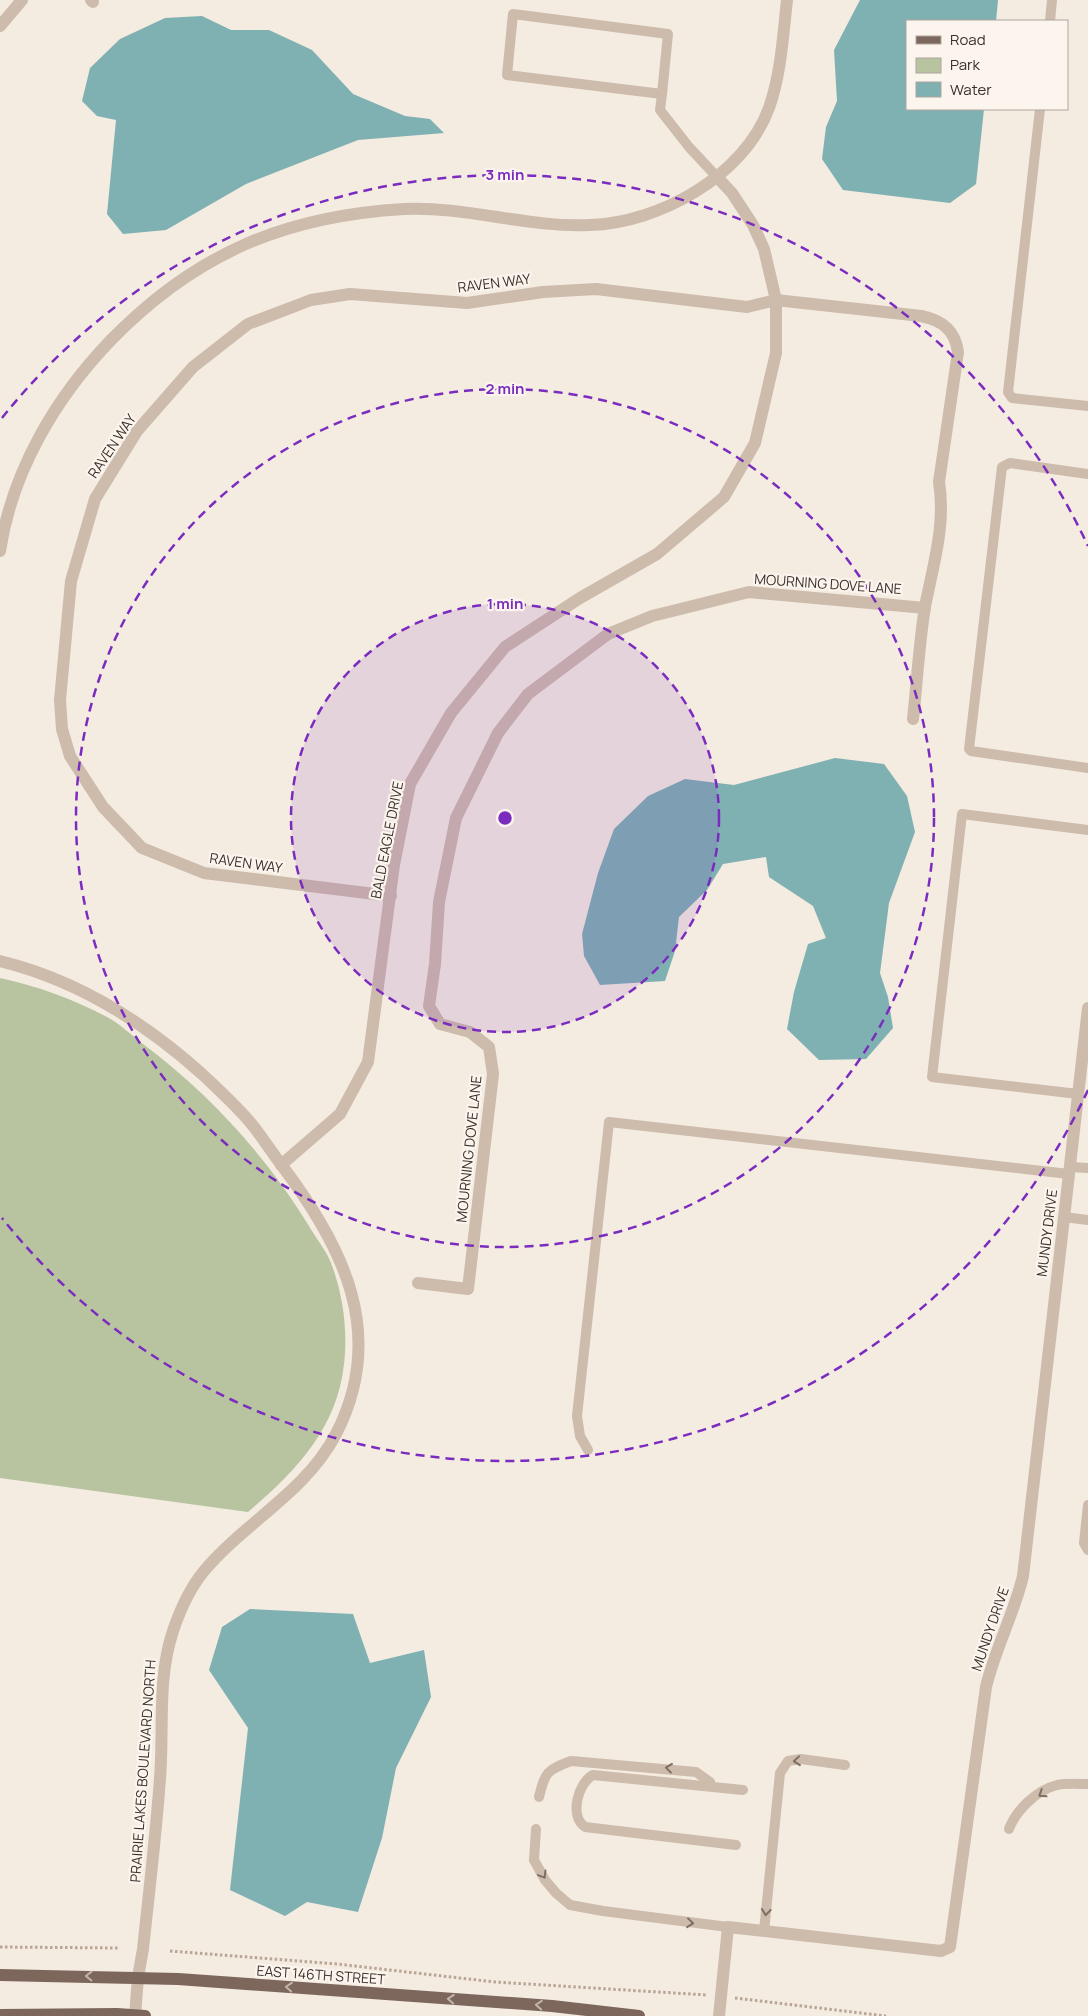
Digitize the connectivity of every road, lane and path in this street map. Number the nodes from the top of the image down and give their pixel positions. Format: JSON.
{"nodes":[{"id":1,"x":22,"y":0,"type":"edge"},
{"id":2,"x":788,"y":0,"type":"edge"},
{"id":3,"x":1052,"y":0,"type":"edge"},
{"id":4,"x":1050,"y":20,"type":"edge"},
{"id":5,"x":0,"y":26,"type":"edge"},
{"id":6,"x":662,"y":94,"type":"junction"},
{"id":7,"x":1040,"y":110,"type":"edge"},
{"id":8,"x":717,"y":177,"type":"junction"},
{"id":9,"x":776,"y":300,"type":"junction"},
{"id":10,"x":1088,"y":406,"type":"edge"},
{"id":11,"x":1088,"y":474,"type":"edge"},
{"id":12,"x":1,"y":542,"type":"edge"},
{"id":13,"x":925,"y":608,"type":"junction"},
{"id":14,"x":913,"y":719,"type":"dead end"},
{"id":15,"x":1088,"y":768,"type":"edge"},
{"id":16,"x":1088,"y":830,"type":"edge"},
{"id":17,"x":391,"y":896,"type":"junction"},
{"id":18,"x":0,"y":962,"type":"edge"},
{"id":19,"x":1088,"y":1013,"type":"edge"},
{"id":20,"x":1078,"y":1094,"type":"junction"},
{"id":21,"x":281,"y":1165,"type":"junction"},
{"id":22,"x":1088,"y":1168,"type":"edge"},
{"id":23,"x":1070,"y":1170,"type":"junction"},
{"id":24,"x":1064,"y":1217,"type":"junction"},
{"id":25,"x":1088,"y":1220,"type":"edge"},
{"id":26,"x":418,"y":1283,"type":"dead end"},
{"id":27,"x":588,"y":1450,"type":"dead end"},
{"id":28,"x":1088,"y":1505,"type":"edge"},
{"id":29,"x":1087,"y":1529,"type":"edge"},
{"id":30,"x":1088,"y":1550,"type":"edge"},
{"id":31,"x":845,"y":1765,"type":"dead end"},
{"id":32,"x":1088,"y":1784,"type":"edge"},
{"id":33,"x":710,"y":1786,"type":"junction"},
{"id":34,"x":743,"y":1790,"type":"dead end"},
{"id":35,"x":539,"y":1796,"type":"dead end"},
{"id":36,"x":536,"y":1829,"type":"dead end"},
{"id":37,"x":1009,"y":1829,"type":"dead end"},
{"id":38,"x":736,"y":1845,"type":"dead end"},
{"id":39,"x":728,"y":1927,"type":"junction"},
{"id":40,"x":764,"y":1931,"type":"junction"},
{"id":41,"x":0,"y":1947,"type":"edge"},
{"id":42,"x":118,"y":1948,"type":"dead end"},
{"id":43,"x":170,"y":1951,"type":"dead end"},
{"id":44,"x":0,"y":1975,"type":"edge"},
{"id":45,"x":138,"y":1977,"type":"junction"},
{"id":46,"x":721,"y":1997,"type":"junction"},
{"id":47,"x":0,"y":2015,"type":"edge"},
{"id":48,"x":138,"y":2016,"type":"edge"},
{"id":49,"x":639,"y":2016,"type":"edge"},
{"id":50,"x":720,"y":2016,"type":"edge"},
{"id":51,"x":886,"y":2016,"type":"edge"}],
"edges":[{"from":1,"to":5,"type":"street"},
{"from":2,"to":8,"type":"street"},
{"from":3,"to":4,"type":"lane"},
{"from":6,"to":6,"type":"lane"},
{"from":6,"to":8,"type":"lane"},
{"from":7,"to":10,"type":"lane"},
{"from":8,"to":9,"type":"street","name":"BALD EAGLE DRIVE"},
{"from":8,"to":12,"type":"street"},
{"from":9,"to":13,"type":"street"},
{"from":9,"to":17,"type":"street","name":"BALD EAGLE DRIVE"},
{"from":9,"to":17,"type":"street","name":"RAVEN WAY"},
{"from":11,"to":15,"type":"lane"},
{"from":13,"to":14,"type":"street"},
{"from":13,"to":26,"type":"street","name":"MOURNING DOVE LANE"},
{"from":16,"to":20,"type":"lane"},
{"from":17,"to":21,"type":"street","name":"BALD EAGLE DRIVE"},
{"from":18,"to":21,"type":"street","name":"PRAIRIE LAKES BOULEVARD NORTH"},
{"from":19,"to":20,"type":"street","name":"MUNDY DRIVE"},
{"from":20,"to":23,"type":"street","name":"MUNDY DRIVE"},
{"from":21,"to":45,"type":"street","name":"PRAIRIE LAKES BOULEVARD NORTH"},
{"from":22,"to":23,"type":"lane"},
{"from":23,"to":24,"type":"street","name":"MUNDY DRIVE"},
{"from":23,"to":27,"type":"lane"},
{"from":24,"to":25,"type":"lane"},
{"from":24,"to":40,"type":"street","name":"MUNDY DRIVE"},
{"from":28,"to":29,"type":"lane"},
{"from":29,"to":30,"type":"lane"},
{"from":31,"to":40,"type":"lane","one_way":true},
{"from":32,"to":37,"type":"lane","one_way":true},
{"from":33,"to":34,"type":"lane"},
{"from":33,"to":35,"type":"lane","one_way":true},
{"from":33,"to":38,"type":"lane"},
{"from":36,"to":39,"type":"lane","one_way":true},
{"from":39,"to":40,"type":"street","name":"MUNDY DRIVE"},
{"from":39,"to":46,"type":"street"},
{"from":41,"to":42,"type":"path"},
{"from":43,"to":46,"type":"path"},
{"from":45,"to":44,"type":"main road","name":"EAST 146TH STREET","one_way":true},
{"from":45,"to":48,"type":"street","name":"PRAIRIE LAKES BOULEVARD NORTH"},
{"from":49,"to":45,"type":"main road","name":"EAST 146TH STREET","one_way":true},
{"from":46,"to":50,"type":"street"},
{"from":46,"to":51,"type":"path"},
{"from":47,"to":48,"type":"main road"}]}
